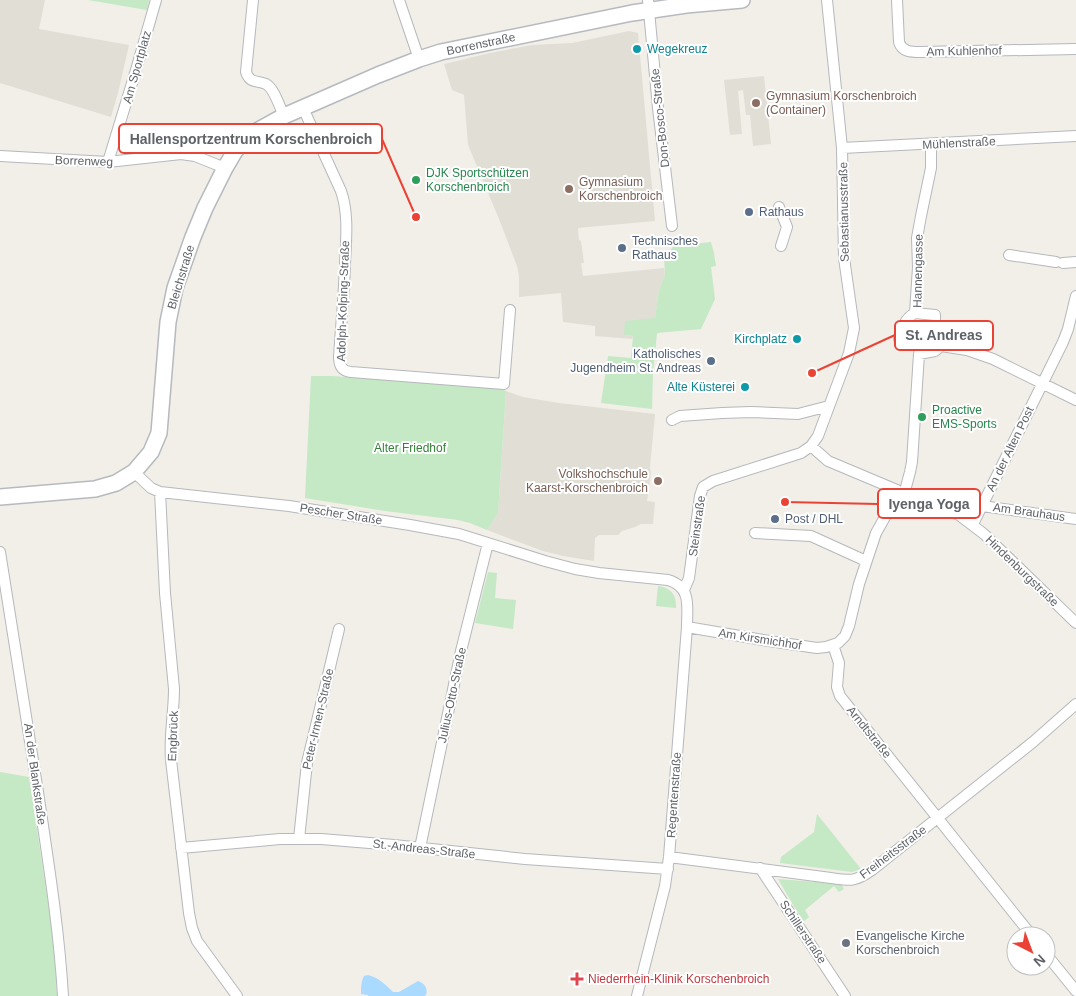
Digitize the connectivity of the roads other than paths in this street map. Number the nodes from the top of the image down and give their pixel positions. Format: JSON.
{"nodes":[{"id":1,"x":156,"y":0,"type":"edge"},
{"id":2,"x":253,"y":0,"type":"edge"},
{"id":3,"x":399,"y":0,"type":"edge"},
{"id":4,"x":742,"y":0,"type":"edge"},
{"id":5,"x":826,"y":0,"type":"edge"},
{"id":6,"x":897,"y":0,"type":"edge"},
{"id":7,"x":648,"y":5,"type":"edge"},
{"id":8,"x":1076,"y":48,"type":"edge"},
{"id":9,"x":419,"y":59,"type":"junction"},
{"id":10,"x":302,"y":108,"type":"junction"},
{"id":11,"x":284,"y":116,"type":"junction"},
{"id":12,"x":1076,"y":136,"type":"edge"},
{"id":13,"x":932,"y":144,"type":"junction"},
{"id":14,"x":239,"y":146,"type":"joint"},
{"id":15,"x":842,"y":148,"type":"junction"},
{"id":16,"x":0,"y":156,"type":"edge"},
{"id":17,"x":108,"y":162,"type":"junction"},
{"id":18,"x":225,"y":168,"type":"junction"},
{"id":19,"x":779,"y":207,"type":"dead end"},
{"id":20,"x":672,"y":226,"type":"dead end"},
{"id":21,"x":781,"y":246,"type":"dead end"},
{"id":22,"x":1009,"y":255,"type":"dead end"},
{"id":23,"x":1076,"y":262,"type":"edge"},
{"id":24,"x":1076,"y":296,"type":"edge"},
{"id":25,"x":510,"y":310,"type":"dead end"},
{"id":26,"x":915,"y":313,"type":"junction"},
{"id":27,"x":899,"y":338,"type":"dead end"},
{"id":28,"x":935,"y":351,"type":"junction"},
{"id":29,"x":1043,"y":383,"type":"junction"},
{"id":30,"x":1076,"y":400,"type":"edge"},
{"id":31,"x":829,"y":406,"type":"junction"},
{"id":32,"x":672,"y":420,"type":"dead end"},
{"id":33,"x":811,"y":446,"type":"junction"},
{"id":34,"x":134,"y":472,"type":"junction"},
{"id":35,"x":905,"y":491,"type":"junction"},
{"id":36,"x":160,"y":492,"type":"junction"},
{"id":37,"x":0,"y":497,"type":"edge"},
{"id":38,"x":982,"y":506,"type":"junction"},
{"id":39,"x":1076,"y":519,"type":"edge"},
{"id":40,"x":973,"y":524,"type":"junction"},
{"id":41,"x":755,"y":533,"type":"dead end"},
{"id":42,"x":488,"y":543,"type":"junction"},
{"id":43,"x":0,"y":552,"type":"edge"},
{"id":44,"x":866,"y":561,"type":"junction"},
{"id":45,"x":684,"y":590,"type":"junction"},
{"id":46,"x":1076,"y":623,"type":"edge"},
{"id":47,"x":686,"y":627,"type":"junction"},
{"id":48,"x":339,"y":629,"type":"dead end"},
{"id":49,"x":833,"y":645,"type":"junction"},
{"id":50,"x":1076,"y":704,"type":"edge"},
{"id":51,"x":938,"y":818,"type":"junction"},
{"id":52,"x":299,"y":839,"type":"junction"},
{"id":53,"x":181,"y":848,"type":"junction"},
{"id":54,"x":420,"y":848,"type":"junction"},
{"id":55,"x":669,"y":857,"type":"junction"},
{"id":56,"x":760,"y":868,"type":"junction"},
{"id":57,"x":668,"y":869,"type":"junction"},
{"id":58,"x":1024,"y":926,"type":"edge"},
{"id":59,"x":1056,"y":966,"type":"edge"},
{"id":60,"x":1076,"y":991,"type":"edge"},
{"id":61,"x":63,"y":996,"type":"edge"},
{"id":62,"x":237,"y":996,"type":"edge"},
{"id":63,"x":638,"y":996,"type":"edge"},
{"id":64,"x":845,"y":996,"type":"edge"}],
"edges":[{"from":1,"to":17,"type":"street","name":"Am Sportplatz"},
{"from":2,"to":11,"type":"street"},
{"from":3,"to":9,"type":"street"},
{"from":4,"to":7,"type":"main road","name":"Borrenstraße"},
{"from":5,"to":15,"type":"street","name":"Sebastianusstraße"},
{"from":6,"to":8,"type":"street","name":"Am Kuhlenhof"},
{"from":7,"to":9,"type":"main road","name":"Borrenstraße"},
{"from":7,"to":20,"type":"street","name":"Don-Bosco-Straße"},
{"from":9,"to":10,"type":"main road","name":"Borrenstraße"},
{"from":10,"to":11,"type":"main road","name":"Borrenstraße"},
{"from":10,"to":25,"type":"street","name":"Adolph-Kolping-Straße"},
{"from":11,"to":14,"type":"main road","name":"Borrenstraße"},
{"from":12,"to":13,"type":"street","name":"Mühlenstraße"},
{"from":13,"to":15,"type":"street","name":"Mühlenstraße"},
{"from":13,"to":26,"type":"street","name":"Hannengasse"},
{"from":14,"to":18,"type":"main road","name":"Bleichstraße"},
{"from":15,"to":31,"type":"street","name":"Sebastianusstraße"},
{"from":16,"to":17,"type":"street","name":"Borrenweg"},
{"from":17,"to":18,"type":"street","name":"Borrenweg"},
{"from":18,"to":34,"type":"main road","name":"Bleichstraße"},
{"from":19,"to":21,"type":"street"},
{"from":22,"to":23,"type":"street"},
{"from":24,"to":29,"type":"street","name":"An der Alten Post"},
{"from":26,"to":27,"type":"street"},
{"from":26,"to":28,"type":"street","name":"Hannengasse"},
{"from":28,"to":29,"type":"street"},
{"from":28,"to":35,"type":"street"},
{"from":29,"to":30,"type":"street"},
{"from":29,"to":38,"type":"street","name":"An der Alten Post"},
{"from":31,"to":32,"type":"street"},
{"from":31,"to":33,"type":"street","name":"Sebastianusstraße"},
{"from":33,"to":35,"type":"street","name":"Hindenburgstraße"},
{"from":33,"to":45,"type":"street","name":"Steinstraße"},
{"from":34,"to":36,"type":"street","name":"Pescher Straße"},
{"from":34,"to":37,"type":"main road"},
{"from":35,"to":40,"type":"street","name":"Hindenburgstraße"},
{"from":35,"to":44,"type":"street"},
{"from":36,"to":42,"type":"street","name":"Pescher Straße"},
{"from":36,"to":53,"type":"street","name":"Engbrück"},
{"from":38,"to":39,"type":"street","name":"Am Brauhaus"},
{"from":38,"to":40,"type":"street","name":"An der Alten Post"},
{"from":40,"to":46,"type":"street","name":"Hindenburgstraße"},
{"from":41,"to":44,"type":"street"},
{"from":42,"to":45,"type":"street","name":"Pescher Straße"},
{"from":42,"to":54,"type":"street","name":"Julius-Otto-Straße"},
{"from":43,"to":61,"type":"street","name":"An der Blankstraße"},
{"from":44,"to":49,"type":"street"},
{"from":45,"to":47,"type":"street","name":"Regentenstraße"},
{"from":47,"to":49,"type":"street","name":"Am Kirsmichhof"},
{"from":47,"to":55,"type":"street","name":"Regentenstraße"},
{"from":48,"to":52,"type":"street","name":"Peter-Irmen-Straße"},
{"from":49,"to":51,"type":"street","name":"Arndtstraße"},
{"from":50,"to":51,"type":"street","name":"Freiheitsstraße"},
{"from":51,"to":56,"type":"street","name":"Freiheitsstraße"},
{"from":51,"to":58,"type":"street","name":"Arndtstraße"},
{"from":52,"to":53,"type":"street","name":"St.-Andreas-Straße"},
{"from":52,"to":54,"type":"street","name":"St.-Andreas-Straße"},
{"from":53,"to":62,"type":"street","name":"Engbrück"},
{"from":54,"to":57,"type":"street","name":"St.-Andreas-Straße"},
{"from":55,"to":56,"type":"street","name":"Freiheitsstraße"},
{"from":55,"to":57,"type":"street","name":"Regentenstraße"},
{"from":56,"to":64,"type":"street","name":"Schillerstraße"},
{"from":57,"to":63,"type":"street","name":"Regentenstraße"},
{"from":59,"to":60,"type":"street"}]}
